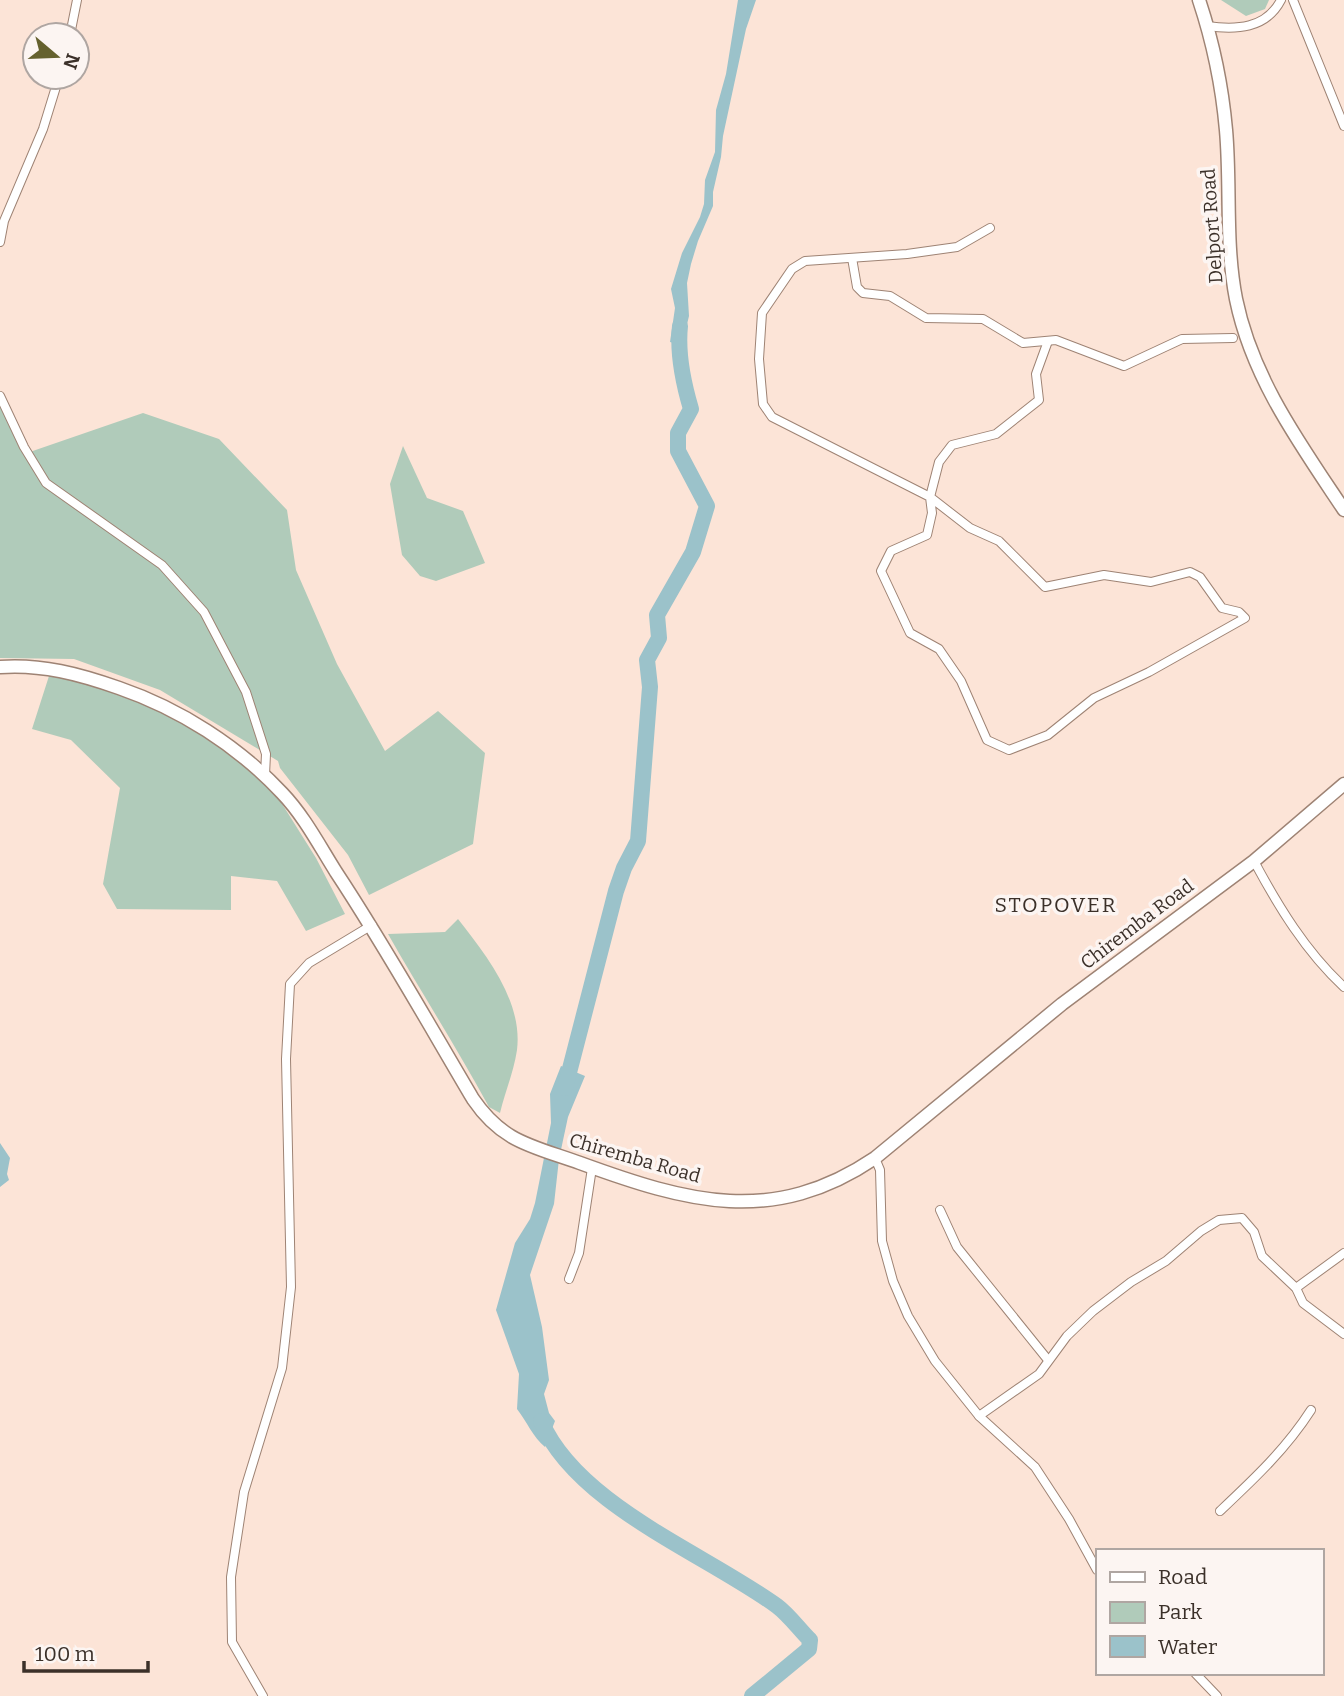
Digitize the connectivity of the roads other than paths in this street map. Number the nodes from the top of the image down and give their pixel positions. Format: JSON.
{"nodes":[{"id":1,"x":77,"y":0,"type":"edge"},
{"id":2,"x":1199,"y":0,"type":"edge"},
{"id":3,"x":1280,"y":0,"type":"edge"},
{"id":4,"x":1293,"y":0,"type":"edge"},
{"id":5,"x":73,"y":21,"type":"edge"},
{"id":6,"x":1208,"y":26,"type":"junction"},
{"id":7,"x":55,"y":91,"type":"edge"},
{"id":8,"x":1344,"y":126,"type":"edge"},
{"id":9,"x":990,"y":228,"type":"dead end"},
{"id":10,"x":0,"y":242,"type":"edge"},
{"id":11,"x":852,"y":258,"type":"junction"},
{"id":12,"x":1233,"y":338,"type":"dead end"},
{"id":13,"x":1048,"y":341,"type":"junction"},
{"id":14,"x":0,"y":396,"type":"edge"},
{"id":15,"x":930,"y":497,"type":"junction"},
{"id":16,"x":1344,"y":510,"type":"edge"},
{"id":17,"x":0,"y":667,"type":"edge"},
{"id":18,"x":265,"y":775,"type":"junction"},
{"id":19,"x":1344,"y":784,"type":"edge"},
{"id":20,"x":1254,"y":861,"type":"junction"},
{"id":21,"x":372,"y":925,"type":"junction"},
{"id":22,"x":1344,"y":987,"type":"edge"},
{"id":23,"x":875,"y":1158,"type":"junction"},
{"id":24,"x":592,"y":1168,"type":"junction"},
{"id":25,"x":940,"y":1210,"type":"dead end"},
{"id":26,"x":1344,"y":1254,"type":"edge"},
{"id":27,"x":569,"y":1279,"type":"dead end"},
{"id":28,"x":1296,"y":1288,"type":"junction"},
{"id":29,"x":1344,"y":1334,"type":"edge"},
{"id":30,"x":1048,"y":1360,"type":"junction"},
{"id":31,"x":1311,"y":1410,"type":"dead end"},
{"id":32,"x":979,"y":1416,"type":"junction"},
{"id":33,"x":1220,"y":1511,"type":"dead end"},
{"id":34,"x":1096,"y":1568,"type":"edge"},
{"id":35,"x":1197,"y":1675,"type":"edge"},
{"id":36,"x":263,"y":1696,"type":"edge"},
{"id":37,"x":1217,"y":1696,"type":"edge"}],
"edges":[{"from":1,"to":5,"type":"street"},
{"from":2,"to":6,"type":"main road","name":"Delport Road"},
{"from":3,"to":6,"type":"street"},
{"from":4,"to":8,"type":"street"},
{"from":6,"to":16,"type":"main road","name":"Delport Road"},
{"from":7,"to":10,"type":"street"},
{"from":9,"to":11,"type":"street"},
{"from":11,"to":13,"type":"street"},
{"from":11,"to":15,"type":"street"},
{"from":12,"to":13,"type":"street"},
{"from":13,"to":15,"type":"street"},
{"from":14,"to":18,"type":"street"},
{"from":15,"to":15,"type":"street"},
{"from":17,"to":18,"type":"main road","name":"Chiremba Road"},
{"from":18,"to":21,"type":"main road","name":"Chiremba Road"},
{"from":19,"to":20,"type":"main road","name":"Chiremba Road"},
{"from":20,"to":22,"type":"street"},
{"from":20,"to":23,"type":"main road","name":"Chiremba Road"},
{"from":21,"to":24,"type":"main road","name":"Chiremba Road"},
{"from":21,"to":36,"type":"street"},
{"from":23,"to":24,"type":"main road","name":"Chiremba Road"},
{"from":23,"to":32,"type":"street"},
{"from":24,"to":27,"type":"street"},
{"from":25,"to":30,"type":"street"},
{"from":26,"to":28,"type":"street"},
{"from":28,"to":29,"type":"street"},
{"from":28,"to":30,"type":"street"},
{"from":30,"to":32,"type":"street"},
{"from":31,"to":33,"type":"street"},
{"from":32,"to":34,"type":"street"},
{"from":35,"to":37,"type":"street"}]}
